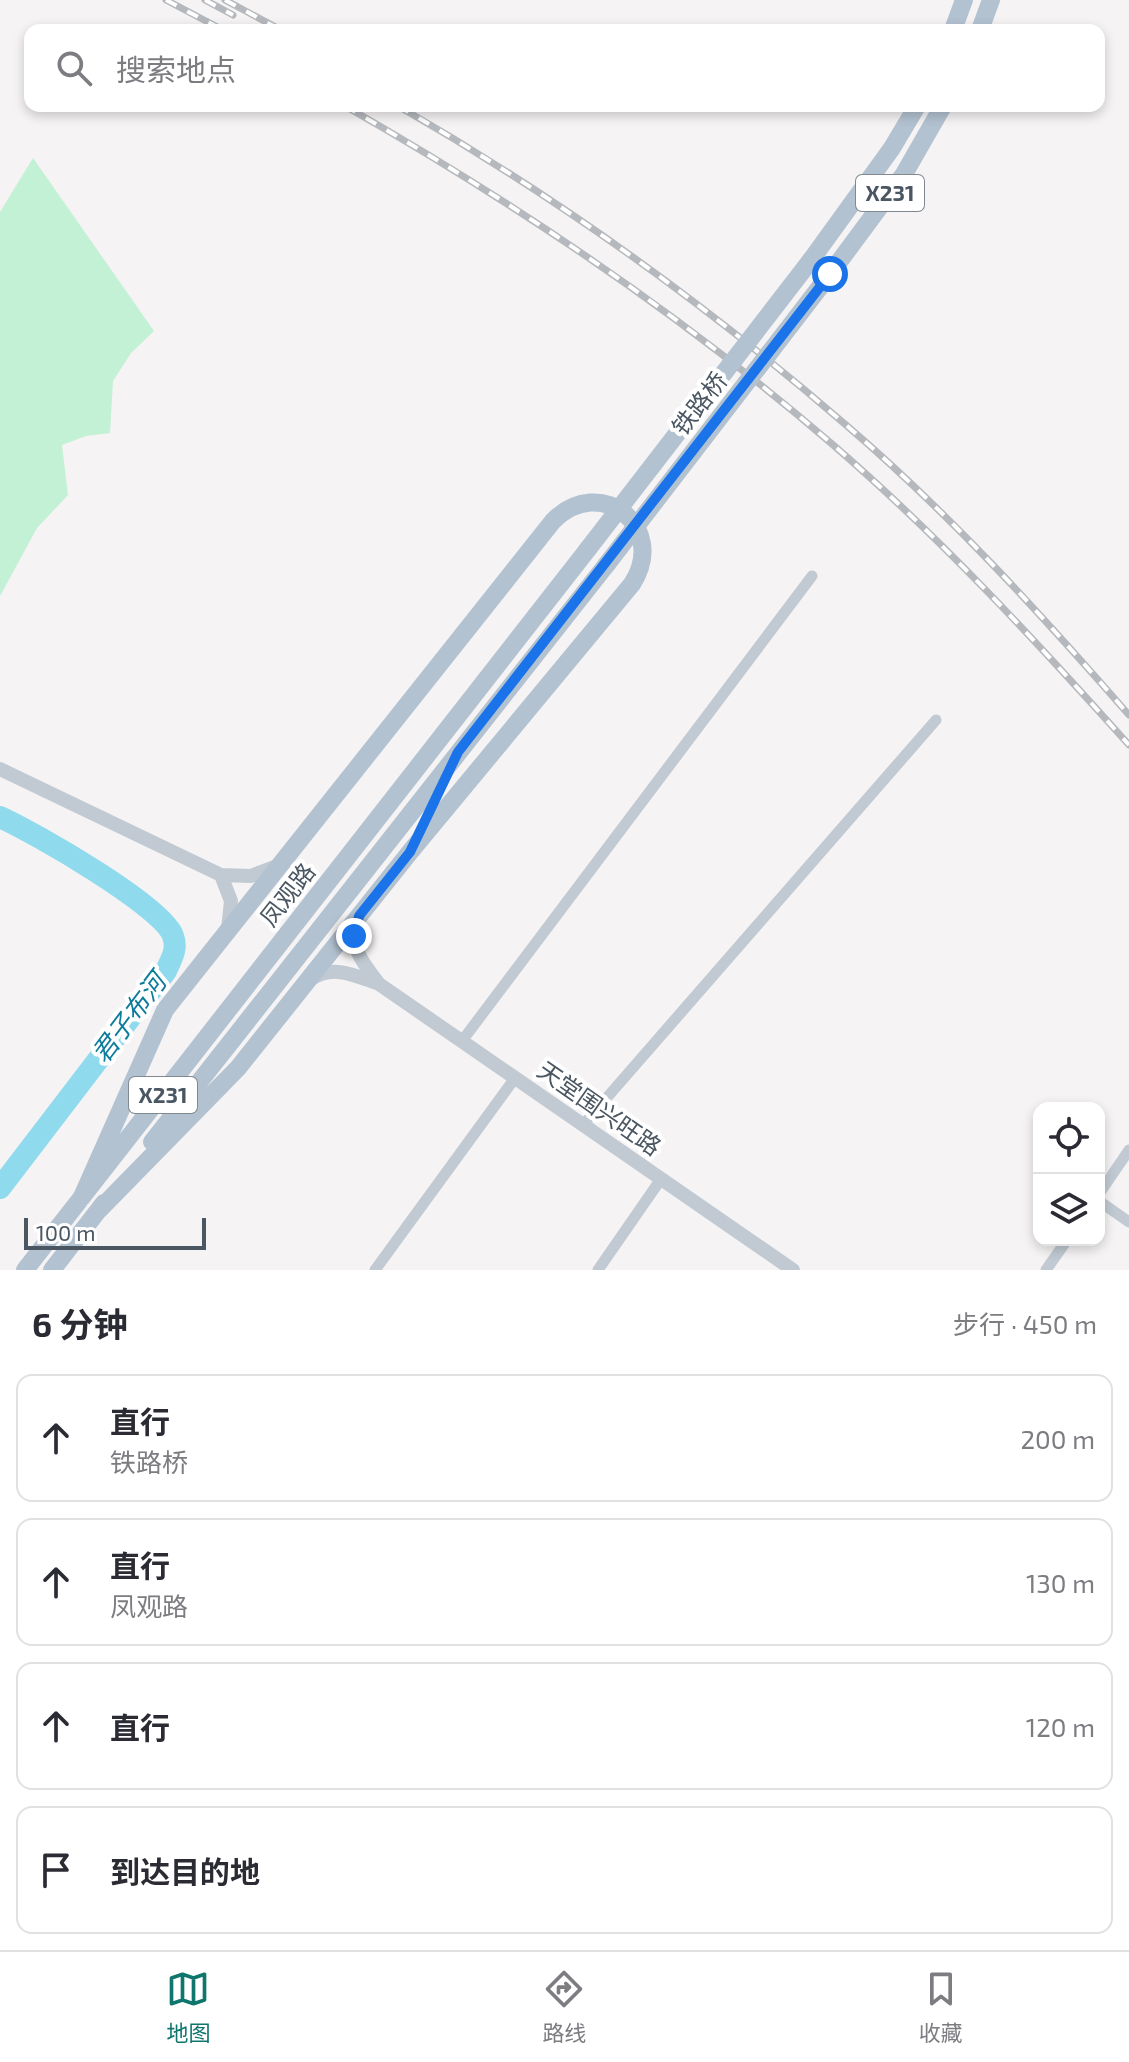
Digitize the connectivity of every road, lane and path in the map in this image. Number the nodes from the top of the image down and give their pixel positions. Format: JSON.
{"nodes":[{"id":1,"x":964,"y":0,"type":"edge"},
{"id":2,"x":991,"y":0,"type":"edge"},
{"id":3,"x":955,"y":24,"type":"edge"},
{"id":4,"x":982,"y":24,"type":"edge"},
{"id":5,"x":913,"y":112,"type":"edge"},
{"id":6,"x":940,"y":112,"type":"edge"},
{"id":7,"x":607,"y":564,"type":"joint"},
{"id":8,"x":812,"y":576,"type":"dead end"},
{"id":9,"x":936,"y":720,"type":"dead end"},
{"id":10,"x":458,"y":752,"type":"junction"},
{"id":11,"x":0,"y":769,"type":"edge"},
{"id":12,"x":410,"y":852,"type":"junction"},
{"id":13,"x":287,"y":857,"type":"junction"},
{"id":14,"x":221,"y":875,"type":"junction"},
{"id":15,"x":359,"y":916,"type":"junction"},
{"id":16,"x":224,"y":936,"type":"junction"},
{"id":17,"x":306,"y":982,"type":"junction"},
{"id":18,"x":379,"y":984,"type":"junction"},
{"id":19,"x":462,"y":1041,"type":"junction"},
{"id":20,"x":515,"y":1078,"type":"junction"},
{"id":21,"x":583,"y":1125,"type":"junction"},
{"id":22,"x":1129,"y":1150,"type":"edge"},
{"id":23,"x":661,"y":1179,"type":"junction"},
{"id":24,"x":1105,"y":1185,"type":"edge"},
{"id":25,"x":82,"y":1197,"type":"junction"},
{"id":26,"x":1105,"y":1205,"type":"edge"},
{"id":27,"x":99,"y":1210,"type":"junction"},
{"id":28,"x":1129,"y":1222,"type":"edge"},
{"id":29,"x":1063,"y":1246,"type":"edge"},
{"id":30,"x":25,"y":1270,"type":"edge"},
{"id":31,"x":52,"y":1270,"type":"edge"},
{"id":32,"x":375,"y":1270,"type":"edge"},
{"id":33,"x":598,"y":1270,"type":"edge"},
{"id":34,"x":793,"y":1270,"type":"edge"},
{"id":35,"x":1046,"y":1270,"type":"edge"}],
"edges":[{"from":1,"to":3,"type":"main road"},
{"from":2,"to":4,"type":"main road"},
{"from":5,"to":25,"type":"main road","name":"凤观路","number":"X231","bridge":true},
{"from":6,"to":7,"type":"main road","name":"铁路桥","number":"X231","bridge":true},
{"from":7,"to":10,"type":"main road","name":"凤观路","number":"X231"},
{"from":8,"to":19,"type":"street"},
{"from":9,"to":21,"type":"street"},
{"from":10,"to":12,"type":"main road"},
{"from":10,"to":27,"type":"main road","name":"凤观路","number":"X231"},
{"from":11,"to":14,"type":"street"},
{"from":12,"to":13,"type":"main road"},
{"from":12,"to":15,"type":"main road"},
{"from":13,"to":14,"type":"street"},
{"from":13,"to":16,"type":"main road"},
{"from":14,"to":16,"type":"street"},
{"from":15,"to":17,"type":"main road"},
{"from":15,"to":18,"type":"street"},
{"from":16,"to":25,"type":"main road"},
{"from":17,"to":18,"type":"street"},
{"from":17,"to":27,"type":"main road"},
{"from":18,"to":19,"type":"street","name":"天堂围兴旺路"},
{"from":19,"to":20,"type":"street","name":"天堂围兴旺路"},
{"from":20,"to":21,"type":"street","name":"天堂围兴旺路"},
{"from":20,"to":32,"type":"street"},
{"from":21,"to":23,"type":"street","name":"天堂围兴旺路"},
{"from":22,"to":24,"type":"street"},
{"from":23,"to":33,"type":"street"},
{"from":23,"to":34,"type":"street","name":"天堂围兴旺路"},
{"from":25,"to":30,"type":"main road","name":"凤观路","number":"X231"},
{"from":26,"to":28,"type":"street"},
{"from":27,"to":31,"type":"main road","name":"凤观路","number":"X231"},
{"from":29,"to":35,"type":"street"}]}
